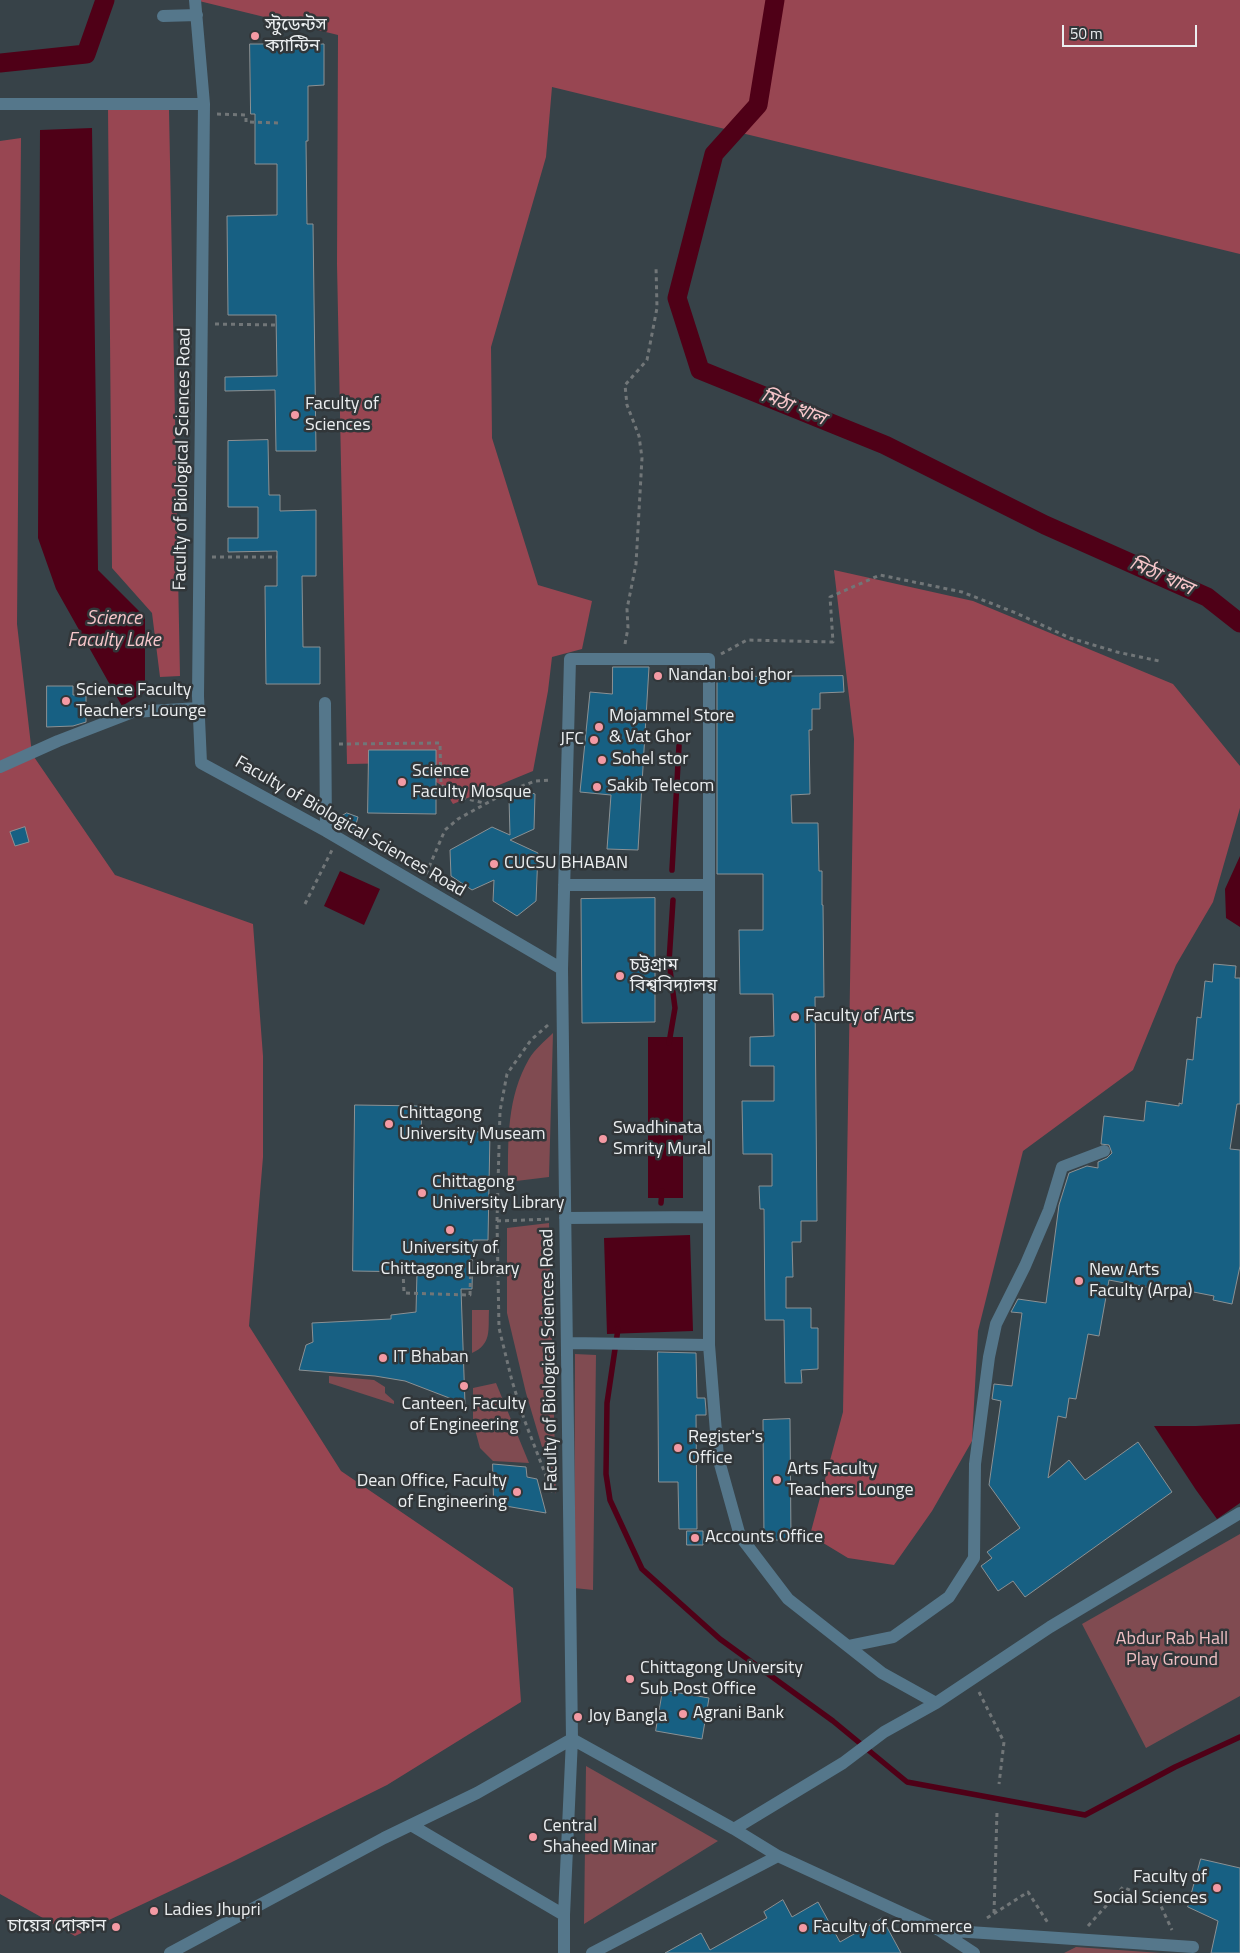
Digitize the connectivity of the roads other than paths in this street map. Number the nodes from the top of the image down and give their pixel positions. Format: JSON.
{"nodes":[{"id":1,"x":195,"y":0,"type":"edge"},
{"id":2,"x":196,"y":15,"type":"junction"},
{"id":3,"x":163,"y":16,"type":"dead end"},
{"id":4,"x":0,"y":104,"type":"edge"},
{"id":5,"x":204,"y":109,"type":"junction"},
{"id":6,"x":325,"y":703,"type":"dead end"},
{"id":7,"x":199,"y":708,"type":"junction"},
{"id":8,"x":0,"y":767,"type":"edge"},
{"id":9,"x":326,"y":831,"type":"junction"},
{"id":10,"x":564,"y":885,"type":"junction"},
{"id":11,"x":709,"y":885,"type":"junction"},
{"id":12,"x":562,"y":969,"type":"junction"},
{"id":13,"x":1104,"y":1151,"type":"dead end"},
{"id":14,"x":709,"y":1217,"type":"junction"},
{"id":15,"x":565,"y":1218,"type":"junction"},
{"id":16,"x":567,"y":1343,"type":"junction"},
{"id":17,"x":709,"y":1345,"type":"junction"},
{"id":18,"x":1240,"y":1513,"type":"edge"},
{"id":19,"x":849,"y":1646,"type":"junction"},
{"id":20,"x":936,"y":1703,"type":"junction"},
{"id":21,"x":572,"y":1739,"type":"junction"},
{"id":22,"x":410,"y":1825,"type":"junction"},
{"id":23,"x":734,"y":1829,"type":"junction"},
{"id":24,"x":778,"y":1856,"type":"junction"},
{"id":25,"x":564,"y":1915,"type":"junction"},
{"id":26,"x":939,"y":1930,"type":"junction"},
{"id":27,"x":1193,"y":1947,"type":"dead end"},
{"id":28,"x":170,"y":1953,"type":"edge"},
{"id":29,"x":564,"y":1953,"type":"edge"},
{"id":30,"x":592,"y":1953,"type":"edge"},
{"id":31,"x":974,"y":1953,"type":"edge"}],
"edges":[{"from":1,"to":2,"type":"street","name":"Faculty of Biological Sciences Road"},
{"from":2,"to":3,"type":"street"},
{"from":2,"to":5,"type":"street","name":"Faculty of Biological Sciences Road"},
{"from":4,"to":5,"type":"street"},
{"from":5,"to":7,"type":"street","name":"Faculty of Biological Sciences Road"},
{"from":6,"to":9,"type":"street"},
{"from":7,"to":8,"type":"street"},
{"from":7,"to":9,"type":"street","name":"Faculty of Biological Sciences Road"},
{"from":9,"to":12,"type":"street","name":"Faculty of Biological Sciences Road"},
{"from":10,"to":11,"type":"street"},
{"from":10,"to":11,"type":"street"},
{"from":10,"to":12,"type":"street"},
{"from":11,"to":14,"type":"street"},
{"from":12,"to":15,"type":"street","name":"Faculty of Biological Sciences Road"},
{"from":13,"to":19,"type":"street"},
{"from":14,"to":15,"type":"street"},
{"from":14,"to":17,"type":"street"},
{"from":15,"to":16,"type":"street","name":"Faculty of Biological Sciences Road"},
{"from":16,"to":17,"type":"street"},
{"from":16,"to":21,"type":"street","name":"Faculty of Biological Sciences Road"},
{"from":17,"to":19,"type":"street"},
{"from":18,"to":20,"type":"street"},
{"from":19,"to":20,"type":"street"},
{"from":20,"to":23,"type":"street"},
{"from":21,"to":22,"type":"street"},
{"from":21,"to":23,"type":"street"},
{"from":21,"to":25,"type":"street","name":"Faculty of Biological Sciences Road"},
{"from":22,"to":25,"type":"street"},
{"from":22,"to":28,"type":"street"},
{"from":23,"to":24,"type":"street"},
{"from":24,"to":26,"type":"street"},
{"from":24,"to":30,"type":"street"},
{"from":25,"to":29,"type":"street","name":"Faculty of Biological Sciences Road"},
{"from":26,"to":27,"type":"street"},
{"from":26,"to":31,"type":"street"}]}
